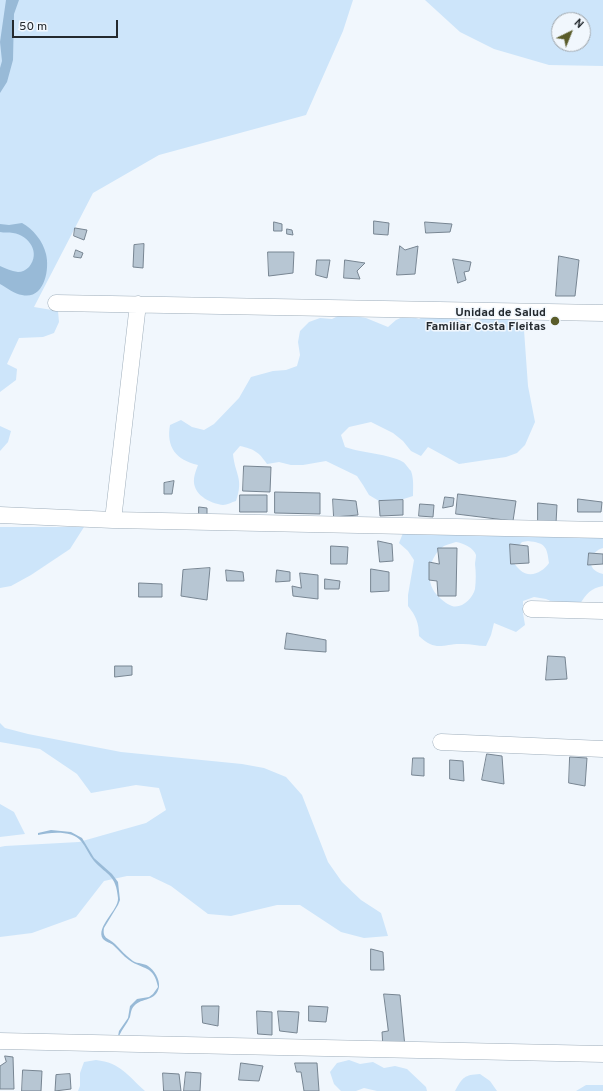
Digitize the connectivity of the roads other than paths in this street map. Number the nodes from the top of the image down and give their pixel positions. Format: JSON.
{"nodes":[{"id":1,"x":56,"y":303,"type":"dead end"},
{"id":2,"x":138,"y":304,"type":"junction"},
{"id":3,"x":603,"y":313,"type":"edge"},
{"id":4,"x":0,"y":515,"type":"edge"},
{"id":5,"x":113,"y":520,"type":"junction"},
{"id":6,"x":603,"y":530,"type":"edge"},
{"id":7,"x":531,"y":609,"type":"dead end"},
{"id":8,"x":603,"y":611,"type":"edge"},
{"id":9,"x":441,"y":742,"type":"dead end"},
{"id":10,"x":603,"y":749,"type":"edge"},
{"id":11,"x":0,"y":1041,"type":"edge"},
{"id":12,"x":603,"y":1054,"type":"edge"}],
"edges":[{"from":1,"to":2,"type":"street"},
{"from":2,"to":3,"type":"street"},
{"from":2,"to":5,"type":"street"},
{"from":4,"to":5,"type":"street"},
{"from":5,"to":6,"type":"street"},
{"from":7,"to":8,"type":"street"},
{"from":9,"to":10,"type":"street"},
{"from":11,"to":12,"type":"street"}]}
